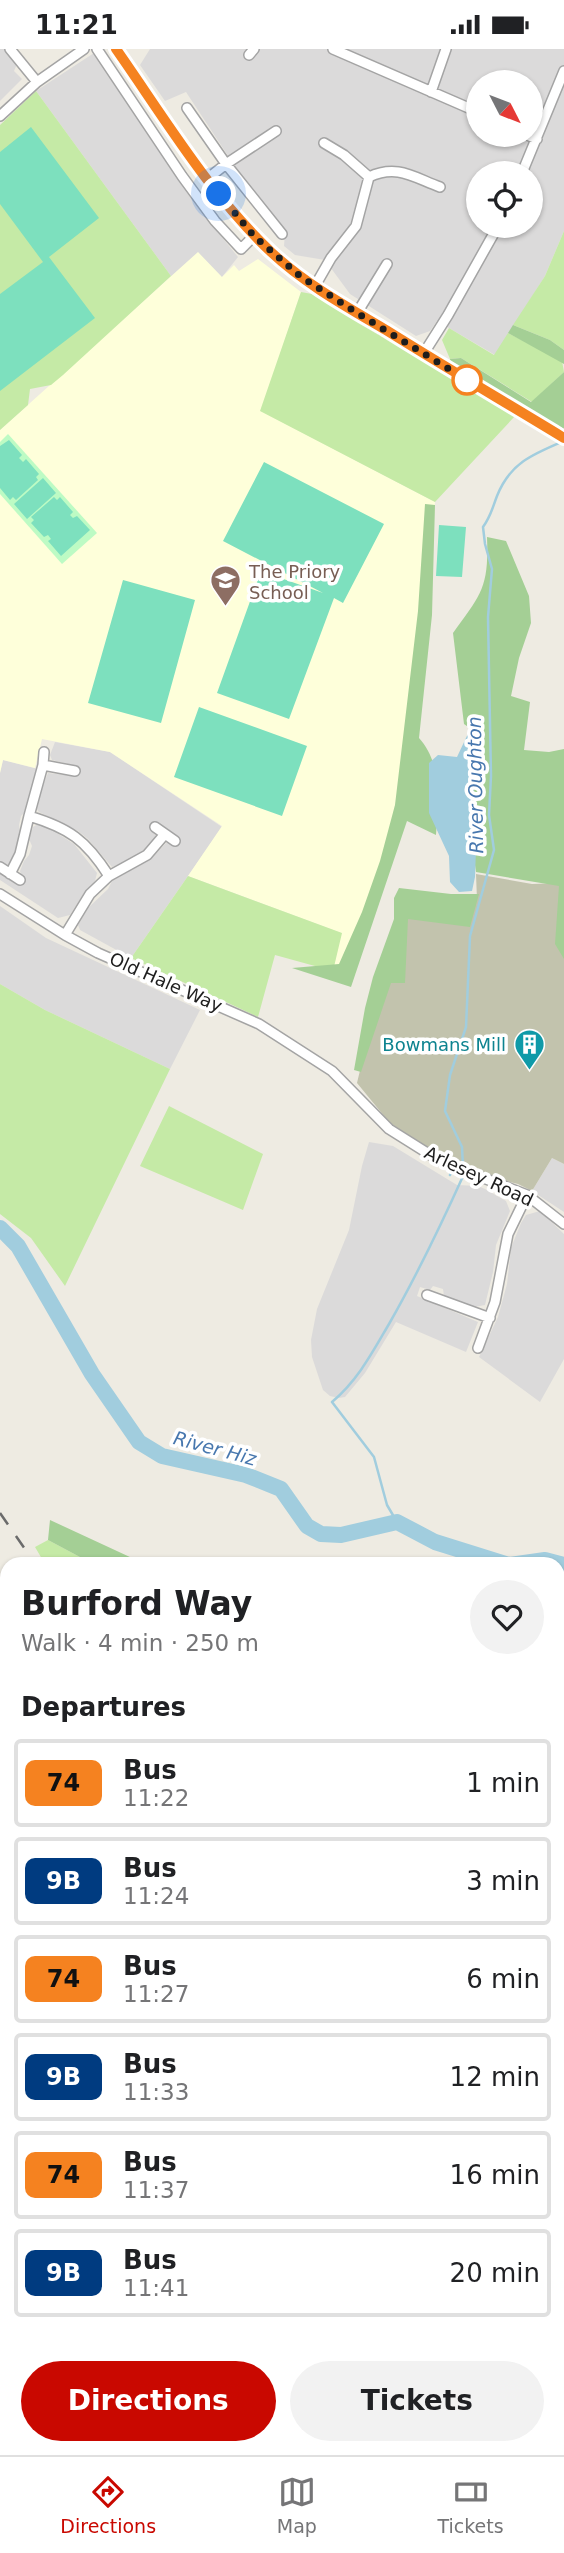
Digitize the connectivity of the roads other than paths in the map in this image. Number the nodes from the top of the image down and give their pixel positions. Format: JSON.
{"nodes":[{"id":1,"x":10,"y":49,"type":"edge"},
{"id":2,"x":84,"y":49,"type":"edge"},
{"id":3,"x":97,"y":49,"type":"edge"},
{"id":4,"x":116,"y":49,"type":"edge"},
{"id":5,"x":333,"y":49,"type":"edge"},
{"id":6,"x":446,"y":49,"type":"edge"},
{"id":7,"x":564,"y":71,"type":"edge"},
{"id":8,"x":37,"y":82,"type":"junction"},
{"id":9,"x":431,"y":92,"type":"junction"},
{"id":10,"x":466,"y":107,"type":"edge"},
{"id":11,"x":187,"y":108,"type":"dead end"},
{"id":12,"x":0,"y":116,"type":"edge"},
{"id":13,"x":543,"y":124,"type":"edge"},
{"id":14,"x":276,"y":131,"type":"dead end"},
{"id":15,"x":324,"y":143,"type":"dead end"},
{"id":16,"x":226,"y":163,"type":"junction"},
{"id":17,"x":369,"y":177,"type":"junction"},
{"id":18,"x":206,"y":179,"type":"junction"},
{"id":19,"x":440,"y":187,"type":"dead end"},
{"id":20,"x":282,"y":234,"type":"dead end"},
{"id":21,"x":254,"y":236,"type":"junction"},
{"id":22,"x":491,"y":238,"type":"edge"},
{"id":23,"x":387,"y":264,"type":"dead end"},
{"id":24,"x":315,"y":286,"type":"junction"},
{"id":25,"x":357,"y":313,"type":"junction"},
{"id":26,"x":424,"y":353,"type":"junction"},
{"id":27,"x":564,"y":438,"type":"edge"},
{"id":28,"x":44,"y":751,"type":"dead end"},
{"id":29,"x":43,"y":765,"type":"junction"},
{"id":30,"x":75,"y":771,"type":"dead end"},
{"id":31,"x":29,"y":815,"type":"junction"},
{"id":32,"x":155,"y":827,"type":"dead end"},
{"id":33,"x":165,"y":834,"type":"junction"},
{"id":34,"x":175,"y":841,"type":"dead end"},
{"id":35,"x":0,"y":867,"type":"edge"},
{"id":36,"x":10,"y":874,"type":"junction"},
{"id":37,"x":109,"y":876,"type":"junction"},
{"id":38,"x":20,"y":880,"type":"dead end"},
{"id":39,"x":0,"y":894,"type":"edge"},
{"id":40,"x":65,"y":935,"type":"junction"},
{"id":41,"x":332,"y":1070,"type":"joint"},
{"id":42,"x":527,"y":1195,"type":"junction"},
{"id":43,"x":564,"y":1224,"type":"edge"},
{"id":44,"x":427,"y":1295,"type":"dead end"},
{"id":45,"x":490,"y":1318,"type":"junction"},
{"id":46,"x":478,"y":1348,"type":"dead end"}],
"edges":[{"from":1,"to":8,"type":"street"},
{"from":2,"to":8,"type":"street"},
{"from":3,"to":21,"type":"street"},
{"from":4,"to":18,"type":"main road"},
{"from":5,"to":9,"type":"street"},
{"from":6,"to":9,"type":"street"},
{"from":7,"to":13,"type":"street"},
{"from":8,"to":12,"type":"street"},
{"from":9,"to":10,"type":"street"},
{"from":11,"to":16,"type":"street"},
{"from":14,"to":16,"type":"street"},
{"from":15,"to":17,"type":"street"},
{"from":16,"to":18,"type":"street"},
{"from":16,"to":20,"type":"street"},
{"from":17,"to":19,"type":"street"},
{"from":17,"to":24,"type":"street"},
{"from":18,"to":21,"type":"main road"},
{"from":21,"to":24,"type":"main road"},
{"from":22,"to":26,"type":"street"},
{"from":23,"to":25,"type":"street"},
{"from":24,"to":25,"type":"main road"},
{"from":25,"to":26,"type":"main road"},
{"from":26,"to":27,"type":"main road"},
{"from":28,"to":29,"type":"street"},
{"from":29,"to":30,"type":"street"},
{"from":29,"to":31,"type":"street"},
{"from":31,"to":36,"type":"street"},
{"from":31,"to":37,"type":"street"},
{"from":32,"to":33,"type":"street"},
{"from":33,"to":34,"type":"street"},
{"from":33,"to":37,"type":"street"},
{"from":35,"to":36,"type":"street"},
{"from":36,"to":38,"type":"street"},
{"from":37,"to":40,"type":"street"},
{"from":39,"to":40,"type":"street","name":"Old Hale Way"},
{"from":40,"to":41,"type":"street","name":"Old Hale Way"},
{"from":41,"to":42,"type":"street","name":"Arlesey Road"},
{"from":42,"to":43,"type":"street","name":"Arlesey Road"},
{"from":42,"to":45,"type":"street"},
{"from":44,"to":45,"type":"street"},
{"from":45,"to":46,"type":"street"}]}
